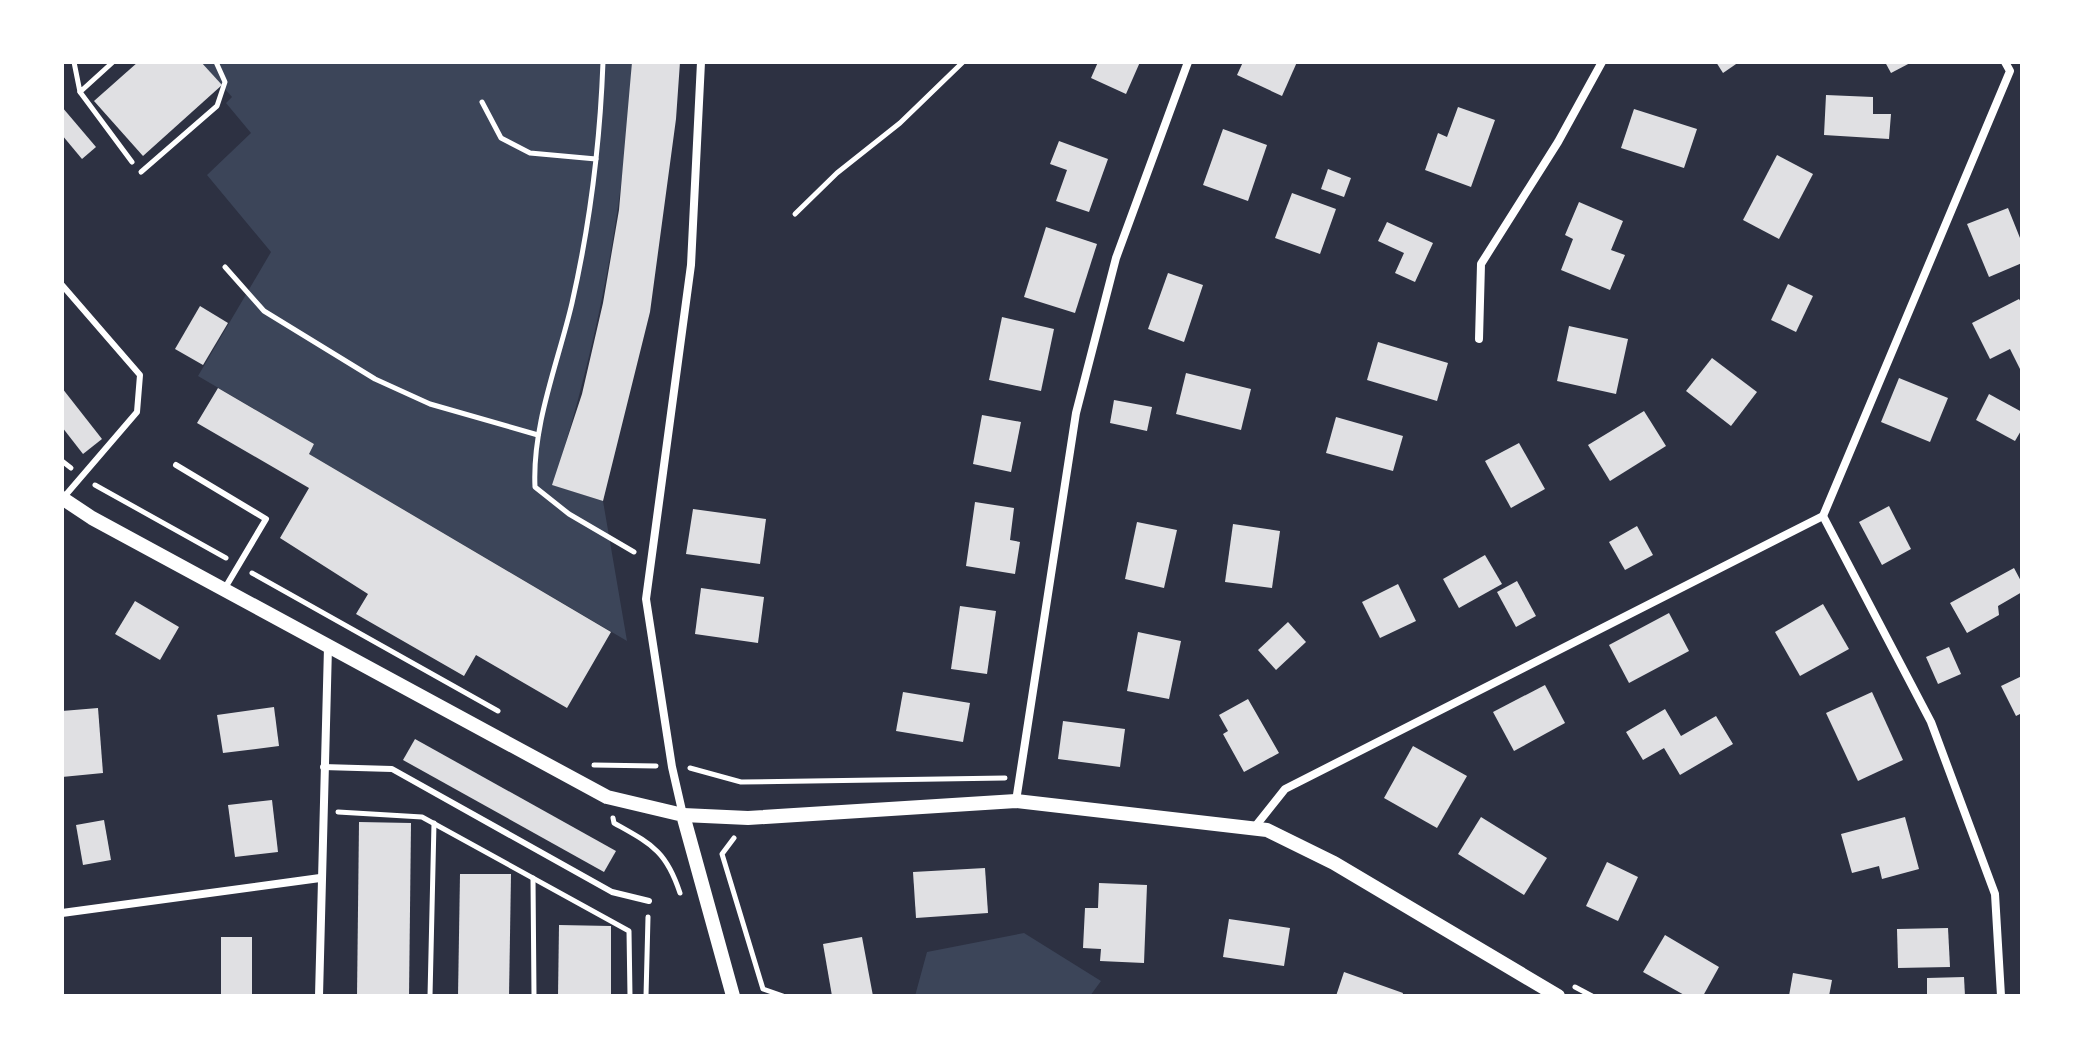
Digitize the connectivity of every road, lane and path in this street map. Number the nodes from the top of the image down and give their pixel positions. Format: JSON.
{"nodes":[{"id":1,"x":74,"y":62,"type":"edge"},
{"id":2,"x":113,"y":62,"type":"edge"},
{"id":3,"x":216,"y":62,"type":"edge"},
{"id":4,"x":603,"y":62,"type":"edge"},
{"id":5,"x":701,"y":62,"type":"edge"},
{"id":6,"x":963,"y":62,"type":"edge"},
{"id":7,"x":1188,"y":62,"type":"edge"},
{"id":8,"x":1602,"y":62,"type":"edge"},
{"id":9,"x":2005,"y":62,"type":"edge"},
{"id":10,"x":80,"y":92,"type":"junction"},
{"id":11,"x":482,"y":102,"type":"dead end"},
{"id":12,"x":596,"y":159,"type":"junction"},
{"id":13,"x":132,"y":162,"type":"dead end"},
{"id":14,"x":141,"y":172,"type":"dead end"},
{"id":15,"x":795,"y":214,"type":"dead end"},
{"id":16,"x":225,"y":267,"type":"dead end"},
{"id":17,"x":62,"y":285,"type":"edge"},
{"id":18,"x":1479,"y":339,"type":"dead end"},
{"id":19,"x":538,"y":435,"type":"junction"},
{"id":20,"x":176,"y":465,"type":"dead end"},
{"id":21,"x":106,"y":492,"type":"dead end"},
{"id":22,"x":62,"y":498,"type":"edge"},
{"id":23,"x":1823,"y":516,"type":"junction"},
{"id":24,"x":649,"y":561,"type":"junction"},
{"id":25,"x":238,"y":565,"type":"junction"},
{"id":26,"x":225,"y":590,"type":"junction"},
{"id":27,"x":328,"y":647,"type":"junction"},
{"id":28,"x":499,"y":712,"type":"dead end"},
{"id":29,"x":581,"y":758,"type":"dead end"},
{"id":30,"x":323,"y":767,"type":"junction"},
{"id":31,"x":672,"y":767,"type":"junction"},
{"id":32,"x":1019,"y":777,"type":"junction"},
{"id":33,"x":741,"y":782,"type":"junction"},
{"id":34,"x":1016,"y":801,"type":"junction"},
{"id":35,"x":321,"y":811,"type":"junction"},
{"id":36,"x":683,"y":815,"type":"junction"},
{"id":37,"x":748,"y":818,"type":"junction"},
{"id":38,"x":434,"y":823,"type":"junction"},
{"id":39,"x":614,"y":823,"type":"dead end"},
{"id":40,"x":1254,"y":828,"type":"junction"},
{"id":41,"x":320,"y":878,"type":"junction"},
{"id":42,"x":533,"y":878,"type":"junction"},
{"id":43,"x":681,"y":894,"type":"dead end"},
{"id":44,"x":649,"y":901,"type":"joint"},
{"id":45,"x":62,"y":913,"type":"edge"},
{"id":46,"x":1565,"y":981,"type":"dead end"},
{"id":47,"x":319,"y":996,"type":"edge"},
{"id":48,"x":430,"y":996,"type":"edge"},
{"id":49,"x":534,"y":996,"type":"edge"},
{"id":50,"x":630,"y":996,"type":"edge"},
{"id":51,"x":646,"y":996,"type":"edge"},
{"id":52,"x":733,"y":996,"type":"edge"},
{"id":53,"x":783,"y":996,"type":"edge"},
{"id":54,"x":1558,"y":996,"type":"edge"},
{"id":55,"x":1592,"y":996,"type":"edge"},
{"id":56,"x":2001,"y":996,"type":"edge"}],
"edges":[{"from":1,"to":10,"type":"path"},
{"from":2,"to":10,"type":"path"},
{"from":3,"to":14,"type":"path"},
{"from":4,"to":12,"type":"path"},
{"from":5,"to":24,"type":"street"},
{"from":6,"to":15,"type":"path"},
{"from":7,"to":32,"type":"street"},
{"from":8,"to":18,"type":"street"},
{"from":9,"to":23,"type":"street"},
{"from":10,"to":13,"type":"path"},
{"from":11,"to":12,"type":"path"},
{"from":12,"to":19,"type":"path"},
{"from":16,"to":19,"type":"path"},
{"from":17,"to":22,"type":"lane"},
{"from":19,"to":24,"type":"path"},
{"from":20,"to":25,"type":"lane"},
{"from":21,"to":25,"type":"path"},
{"from":22,"to":26,"type":"street"},
{"from":23,"to":40,"type":"street"},
{"from":23,"to":56,"type":"street"},
{"from":24,"to":31,"type":"street"},
{"from":25,"to":26,"type":"lane"},
{"from":25,"to":28,"type":"path"},
{"from":26,"to":27,"type":"street"},
{"from":27,"to":30,"type":"street"},
{"from":27,"to":36,"type":"street"},
{"from":29,"to":31,"type":"path"},
{"from":30,"to":35,"type":"street"},
{"from":30,"to":44,"type":"lane"},
{"from":31,"to":33,"type":"path"},
{"from":31,"to":36,"type":"street"},
{"from":32,"to":33,"type":"path"},
{"from":32,"to":34,"type":"street"},
{"from":33,"to":37,"type":"path"},
{"from":34,"to":37,"type":"street"},
{"from":34,"to":40,"type":"street"},
{"from":35,"to":38,"type":"path"},
{"from":35,"to":41,"type":"street"},
{"from":36,"to":37,"type":"street"},
{"from":36,"to":52,"type":"street"},
{"from":37,"to":53,"type":"path"},
{"from":38,"to":42,"type":"path"},
{"from":38,"to":48,"type":"path"},
{"from":39,"to":43,"type":"path"},
{"from":40,"to":54,"type":"street"},
{"from":41,"to":45,"type":"street"},
{"from":41,"to":47,"type":"street"},
{"from":42,"to":49,"type":"path"},
{"from":42,"to":50,"type":"path"},
{"from":44,"to":51,"type":"path"},
{"from":46,"to":55,"type":"path"}]}
